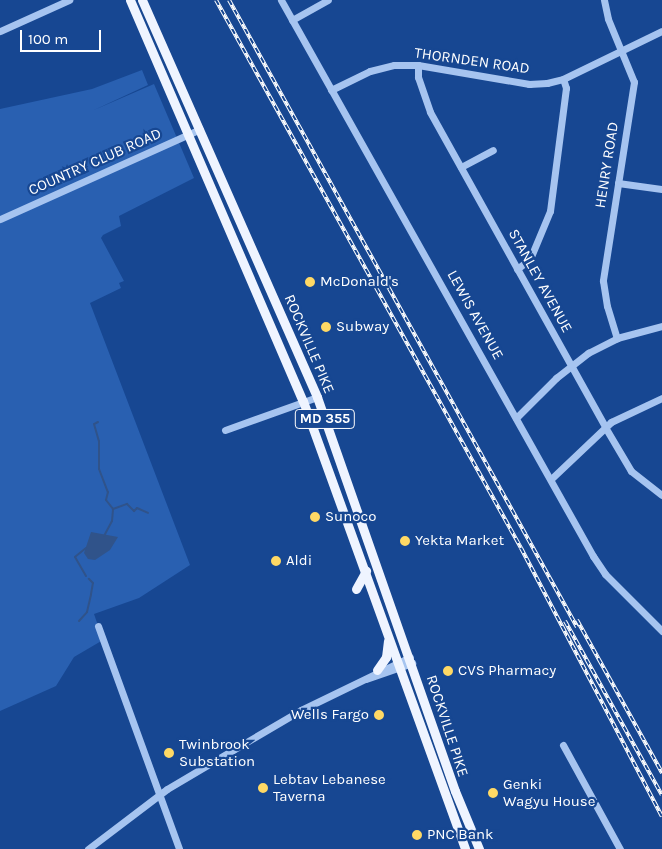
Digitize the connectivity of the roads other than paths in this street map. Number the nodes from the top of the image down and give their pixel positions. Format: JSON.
{"nodes":[{"id":1,"x":69,"y":0,"type":"edge"},
{"id":2,"x":130,"y":0,"type":"edge"},
{"id":3,"x":142,"y":0,"type":"edge"},
{"id":4,"x":281,"y":0,"type":"edge"},
{"id":5,"x":328,"y":0,"type":"edge"},
{"id":6,"x":604,"y":0,"type":"edge"},
{"id":7,"x":292,"y":20,"type":"junction"},
{"id":8,"x":0,"y":31,"type":"edge"},
{"id":9,"x":662,"y":31,"type":"edge"},
{"id":10,"x":623,"y":50,"type":"junction"},
{"id":11,"x":165,"y":52,"type":"junction"},
{"id":12,"x":154,"y":56,"type":"junction"},
{"id":13,"x":418,"y":65,"type":"junction"},
{"id":14,"x":563,"y":79,"type":"junction"},
{"id":15,"x":331,"y":90,"type":"junction"},
{"id":16,"x":200,"y":129,"type":"junction"},
{"id":17,"x":188,"y":134,"type":"junction"},
{"id":18,"x":493,"y":150,"type":"dead end"},
{"id":19,"x":461,"y":167,"type":"junction"},
{"id":20,"x":618,"y":183,"type":"junction"},
{"id":21,"x":662,"y":189,"type":"edge"},
{"id":22,"x":0,"y":219,"type":"edge"},
{"id":23,"x":517,"y":269,"type":"junction"},
{"id":24,"x":662,"y":326,"type":"edge"},
{"id":25,"x":617,"y":338,"type":"junction"},
{"id":26,"x":571,"y":365,"type":"junction"},
{"id":27,"x":317,"y":397,"type":"junction"},
{"id":28,"x":662,"y":398,"type":"edge"},
{"id":29,"x":303,"y":400,"type":"junction"},
{"id":30,"x":516,"y":418,"type":"junction"},
{"id":31,"x":605,"y":427,"type":"junction"},
{"id":32,"x":225,"y":430,"type":"dead end"},
{"id":33,"x":551,"y":479,"type":"junction"},
{"id":34,"x":662,"y":495,"type":"edge"},
{"id":35,"x":366,"y":571,"type":"junction"},
{"id":36,"x":374,"y":595,"type":"junction"},
{"id":37,"x":98,"y":626,"type":"dead end"},
{"id":38,"x":662,"y":631,"type":"edge"},
{"id":39,"x":388,"y":636,"type":"junction"},
{"id":40,"x":411,"y":660,"type":"junction"},
{"id":41,"x":398,"y":665,"type":"junction"},
{"id":42,"x":377,"y":670,"type":"junction"},
{"id":43,"x":366,"y":679,"type":"junction"},
{"id":44,"x":563,"y":744,"type":"dead end"},
{"id":45,"x":160,"y":796,"type":"junction"},
{"id":46,"x":88,"y":849,"type":"edge"},
{"id":47,"x":179,"y":849,"type":"edge"},
{"id":48,"x":465,"y":849,"type":"edge"},
{"id":49,"x":479,"y":849,"type":"edge"},
{"id":50,"x":620,"y":849,"type":"edge"}],
"edges":[{"from":1,"to":8,"type":"street"},
{"from":2,"to":12,"type":"main road","name":"ROCKVILLE PIKE","number":"MD 355"},
{"from":3,"to":11,"type":"main road","name":"ROCKVILLE PIKE","number":"MD 355"},
{"from":4,"to":7,"type":"street","name":"LEWIS AVENUE"},
{"from":5,"to":7,"type":"street"},
{"from":6,"to":10,"type":"street","name":"HENRY ROAD"},
{"from":7,"to":15,"type":"street","name":"LEWIS AVENUE"},
{"from":9,"to":10,"type":"street","name":"THORNDEN ROAD"},
{"from":10,"to":14,"type":"street","name":"THORNDEN ROAD"},
{"from":10,"to":20,"type":"street","name":"HENRY ROAD"},
{"from":11,"to":12,"type":"main road"},
{"from":11,"to":16,"type":"main road","name":"ROCKVILLE PIKE","number":"MD 355"},
{"from":12,"to":17,"type":"main road","name":"ROCKVILLE PIKE","number":"MD 355"},
{"from":13,"to":14,"type":"street","name":"THORNDEN ROAD"},
{"from":13,"to":15,"type":"street","name":"THORNDEN ROAD"},
{"from":13,"to":19,"type":"street","name":"STANLEY AVENUE"},
{"from":14,"to":23,"type":"street"},
{"from":15,"to":30,"type":"street","name":"LEWIS AVENUE"},
{"from":16,"to":17,"type":"street","name":"COUNTRY CLUB ROAD"},
{"from":16,"to":27,"type":"main road","name":"ROCKVILLE PIKE","number":"MD 355"},
{"from":17,"to":22,"type":"street","name":"COUNTRY CLUB ROAD"},
{"from":17,"to":29,"type":"main road","name":"ROCKVILLE PIKE","number":"MD 355"},
{"from":18,"to":19,"type":"street"},
{"from":19,"to":23,"type":"street","name":"STANLEY AVENUE"},
{"from":20,"to":21,"type":"street"},
{"from":20,"to":25,"type":"street","name":"HENRY ROAD"},
{"from":23,"to":26,"type":"street","name":"STANLEY AVENUE"},
{"from":24,"to":25,"type":"street"},
{"from":25,"to":26,"type":"street"},
{"from":26,"to":30,"type":"street"},
{"from":26,"to":31,"type":"street","name":"STANLEY AVENUE"},
{"from":27,"to":29,"type":"street"},
{"from":27,"to":40,"type":"main road","name":"ROCKVILLE PIKE","number":"MD 355"},
{"from":28,"to":31,"type":"street"},
{"from":29,"to":32,"type":"street"},
{"from":29,"to":35,"type":"main road","name":"ROCKVILLE PIKE","number":"MD 355"},
{"from":30,"to":33,"type":"street","name":"LEWIS AVENUE"},
{"from":31,"to":33,"type":"street"},
{"from":31,"to":34,"type":"street","name":"STANLEY AVENUE"},
{"from":33,"to":38,"type":"street","name":"LEWIS AVENUE"},
{"from":35,"to":36,"type":"main road","name":"ROCKVILLE PIKE","number":"MD 355"},
{"from":35,"to":36,"type":"main road"},
{"from":36,"to":39,"type":"main road","name":"ROCKVILLE PIKE","number":"MD 355"},
{"from":37,"to":45,"type":"street"},
{"from":39,"to":41,"type":"main road","name":"ROCKVILLE PIKE","number":"MD 355"},
{"from":39,"to":42,"type":"main road"},
{"from":40,"to":41,"type":"street"},
{"from":40,"to":49,"type":"main road","name":"ROCKVILLE PIKE","number":"MD 355"},
{"from":41,"to":42,"type":"street"},
{"from":41,"to":43,"type":"street"},
{"from":41,"to":48,"type":"main road","name":"ROCKVILLE PIKE","number":"MD 355"},
{"from":42,"to":43,"type":"street"},
{"from":43,"to":45,"type":"street"},
{"from":44,"to":50,"type":"street"},
{"from":45,"to":46,"type":"street"},
{"from":45,"to":47,"type":"street"}]}
